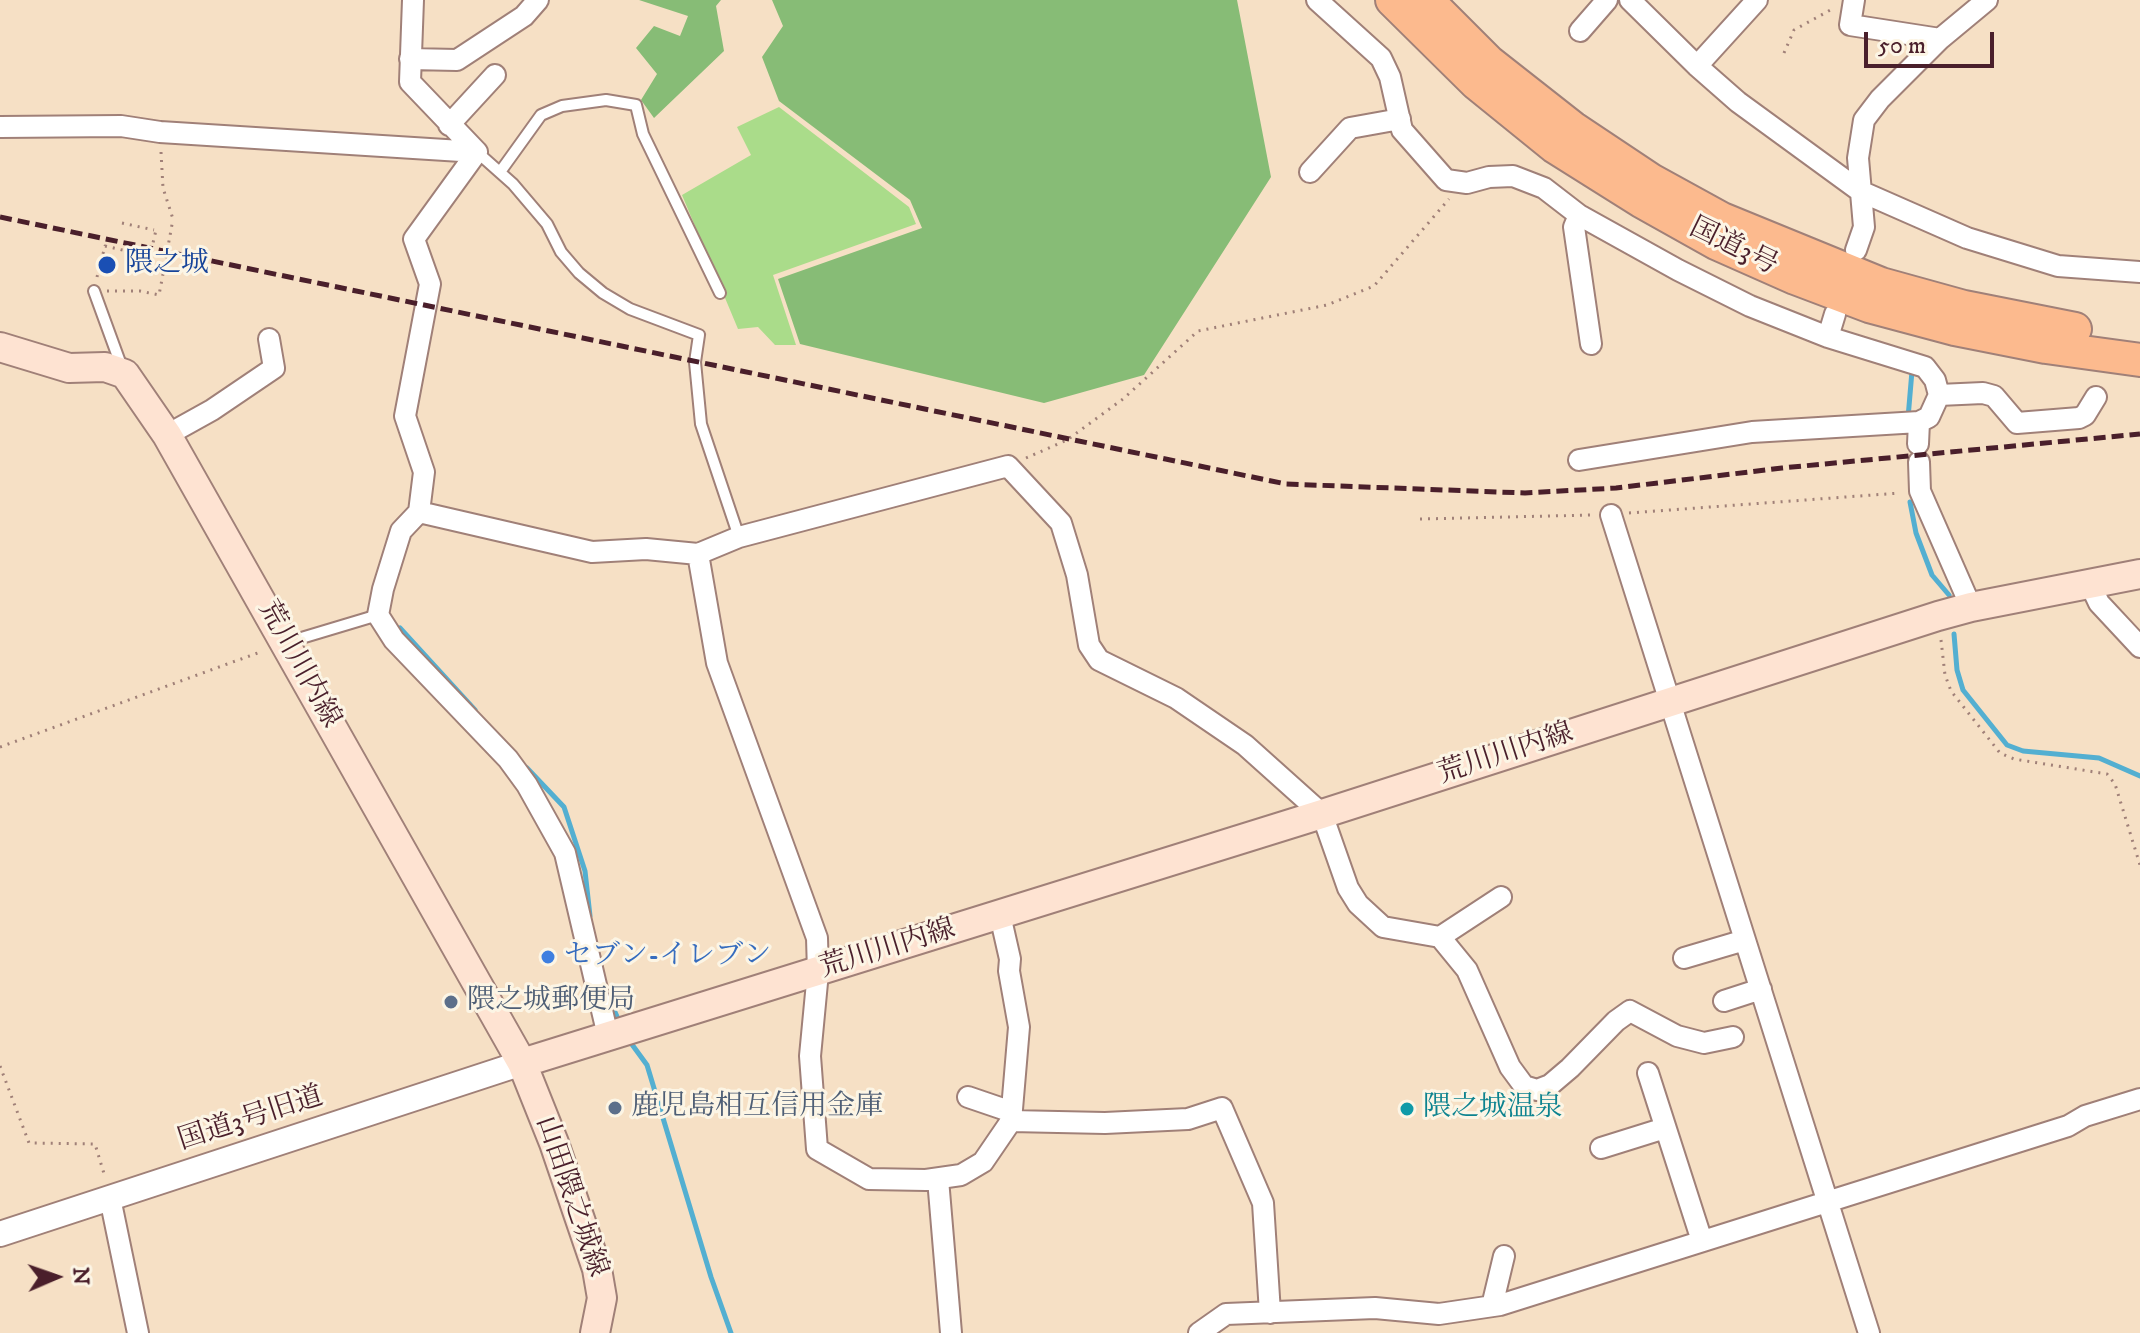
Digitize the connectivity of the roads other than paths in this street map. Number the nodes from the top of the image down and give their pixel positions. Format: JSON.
{"nodes":[{"id":1,"x":413,"y":0,"type":"edge"},
{"id":2,"x":538,"y":0,"type":"edge"},
{"id":3,"x":1317,"y":0,"type":"edge"},
{"id":4,"x":1392,"y":0,"type":"edge"},
{"id":5,"x":1427,"y":0,"type":"edge"},
{"id":6,"x":1607,"y":0,"type":"edge"},
{"id":7,"x":1630,"y":0,"type":"edge"},
{"id":8,"x":1757,"y":0,"type":"edge"},
{"id":9,"x":1987,"y":0,"type":"edge"},
{"id":10,"x":1854,"y":2,"type":"edge"},
{"id":11,"x":1580,"y":31,"type":"dead end"},
{"id":12,"x":1940,"y":39,"type":"junction"},
{"id":13,"x":410,"y":59,"type":"junction"},
{"id":14,"x":1697,"y":66,"type":"junction"},
{"id":15,"x":495,"y":75,"type":"dead end"},
{"id":16,"x":1400,"y":119,"type":"junction"},
{"id":17,"x":449,"y":125,"type":"junction"},
{"id":18,"x":0,"y":127,"type":"edge"},
{"id":19,"x":477,"y":152,"type":"junction"},
{"id":20,"x":500,"y":172,"type":"junction"},
{"id":21,"x":1310,"y":172,"type":"dead end"},
{"id":22,"x":1860,"y":191,"type":"junction"},
{"id":23,"x":1579,"y":215,"type":"junction"},
{"id":24,"x":1856,"y":250,"type":"dead end"},
{"id":25,"x":2140,"y":272,"type":"edge"},
{"id":26,"x":94,"y":291,"type":"road end"},
{"id":27,"x":720,"y":293,"type":"dead end"},
{"id":28,"x":1835,"y":314,"type":"dead end"},
{"id":29,"x":1828,"y":337,"type":"junction"},
{"id":30,"x":2140,"y":338,"type":"edge"},
{"id":31,"x":269,"y":339,"type":"dead end"},
{"id":32,"x":1591,"y":344,"type":"dead end"},
{"id":33,"x":0,"y":347,"type":"edge"},
{"id":34,"x":2140,"y":360,"type":"edge"},
{"id":35,"x":125,"y":374,"type":"junction"},
{"id":36,"x":1939,"y":395,"type":"junction"},
{"id":37,"x":2096,"y":397,"type":"dead end"},
{"id":38,"x":1919,"y":422,"type":"junction"},
{"id":39,"x":167,"y":435,"type":"junction"},
{"id":40,"x":1579,"y":460,"type":"dead end"},
{"id":41,"x":419,"y":512,"type":"junction"},
{"id":42,"x":1611,"y":515,"type":"road end"},
{"id":43,"x":739,"y":537,"type":"junction"},
{"id":44,"x":698,"y":554,"type":"junction"},
{"id":45,"x":2140,"y":574,"type":"edge"},
{"id":46,"x":2090,"y":584,"type":"junction"},
{"id":47,"x":1971,"y":607,"type":"junction"},
{"id":48,"x":378,"y":615,"type":"junction"},
{"id":49,"x":285,"y":643,"type":"junction"},
{"id":50,"x":2140,"y":647,"type":"edge"},
{"id":51,"x":1669,"y":702,"type":"junction"},
{"id":52,"x":1322,"y":814,"type":"junction"},
{"id":53,"x":1501,"y":897,"type":"dead end"},
{"id":54,"x":1000,"y":915,"type":"junction"},
{"id":55,"x":1440,"y":937,"type":"junction"},
{"id":56,"x":1745,"y":940,"type":"junction"},
{"id":57,"x":1684,"y":958,"type":"dead end"},
{"id":58,"x":818,"y":972,"type":"junction"},
{"id":59,"x":1761,"y":989,"type":"junction"},
{"id":60,"x":1724,"y":1001,"type":"dead end"},
{"id":61,"x":618,"y":1032,"type":"junction"},
{"id":62,"x":1733,"y":1037,"type":"dead end"},
{"id":63,"x":522,"y":1063,"type":"junction"},
{"id":64,"x":1648,"y":1073,"type":"dead end"},
{"id":65,"x":968,"y":1097,"type":"dead end"},
{"id":66,"x":2140,"y":1099,"type":"edge"},
{"id":67,"x":1012,"y":1117,"type":"junction"},
{"id":68,"x":1665,"y":1128,"type":"junction"},
{"id":69,"x":1601,"y":1148,"type":"dead end"},
{"id":70,"x":938,"y":1179,"type":"junction"},
{"id":71,"x":110,"y":1198,"type":"junction"},
{"id":72,"x":1828,"y":1199,"type":"junction"},
{"id":73,"x":0,"y":1234,"type":"edge"},
{"id":74,"x":1702,"y":1241,"type":"junction"},
{"id":75,"x":1504,"y":1256,"type":"dead end"},
{"id":76,"x":1492,"y":1306,"type":"junction"},
{"id":77,"x":1270,"y":1313,"type":"junction"},
{"id":78,"x":1441,"y":1323,"type":"edge"},
{"id":79,"x":138,"y":1333,"type":"edge"},
{"id":80,"x":595,"y":1333,"type":"edge"},
{"id":81,"x":951,"y":1333,"type":"edge"},
{"id":82,"x":1199,"y":1333,"type":"edge"},
{"id":83,"x":1869,"y":1333,"type":"edge"}],
"edges":[{"from":1,"to":13,"type":"street"},
{"from":2,"to":13,"type":"street"},
{"from":3,"to":16,"type":"street"},
{"from":4,"to":34,"type":"highway","name":"国道3号"},
{"from":5,"to":30,"type":"highway","name":"国道3号"},
{"from":6,"to":11,"type":"street"},
{"from":7,"to":14,"type":"street"},
{"from":8,"to":14,"type":"street"},
{"from":9,"to":12,"type":"street"},
{"from":10,"to":12,"type":"street"},
{"from":12,"to":22,"type":"street"},
{"from":13,"to":17,"type":"street"},
{"from":14,"to":22,"type":"street"},
{"from":15,"to":17,"type":"street"},
{"from":16,"to":21,"type":"street"},
{"from":16,"to":23,"type":"street"},
{"from":17,"to":19,"type":"street"},
{"from":18,"to":19,"type":"street"},
{"from":19,"to":20,"type":"lane"},
{"from":19,"to":41,"type":"street"},
{"from":20,"to":27,"type":"lane"},
{"from":20,"to":43,"type":"lane"},
{"from":22,"to":24,"type":"street"},
{"from":22,"to":25,"type":"street"},
{"from":23,"to":29,"type":"street"},
{"from":23,"to":32,"type":"street"},
{"from":26,"to":35,"type":"lane"},
{"from":28,"to":29,"type":"street"},
{"from":29,"to":36,"type":"street"},
{"from":31,"to":39,"type":"street"},
{"from":33,"to":35,"type":"main road"},
{"from":35,"to":39,"type":"main road","name":"荒川川内線"},
{"from":36,"to":37,"type":"street"},
{"from":36,"to":38,"type":"street"},
{"from":38,"to":40,"type":"street"},
{"from":38,"to":47,"type":"street"},
{"from":39,"to":49,"type":"main road","name":"荒川川内線"},
{"from":41,"to":44,"type":"street"},
{"from":41,"to":48,"type":"street"},
{"from":42,"to":51,"type":"street"},
{"from":43,"to":44,"type":"street"},
{"from":43,"to":52,"type":"street"},
{"from":44,"to":58,"type":"street"},
{"from":45,"to":46,"type":"main road","name":"荒川川内線"},
{"from":46,"to":47,"type":"main road","name":"荒川川内線"},
{"from":46,"to":50,"type":"street"},
{"from":47,"to":51,"type":"main road","name":"荒川川内線"},
{"from":48,"to":49,"type":"lane"},
{"from":48,"to":61,"type":"street"},
{"from":49,"to":63,"type":"main road","name":"荒川川内線"},
{"from":51,"to":52,"type":"main road","name":"荒川川内線"},
{"from":51,"to":56,"type":"street"},
{"from":52,"to":54,"type":"main road","name":"荒川川内線"},
{"from":52,"to":55,"type":"street"},
{"from":53,"to":55,"type":"street"},
{"from":54,"to":58,"type":"main road","name":"荒川川内線"},
{"from":54,"to":67,"type":"street"},
{"from":55,"to":62,"type":"street"},
{"from":56,"to":57,"type":"street"},
{"from":56,"to":59,"type":"street"},
{"from":58,"to":61,"type":"main road","name":"荒川川内線"},
{"from":58,"to":70,"type":"street"},
{"from":59,"to":60,"type":"street"},
{"from":59,"to":72,"type":"street"},
{"from":61,"to":63,"type":"main road","name":"荒川川内線"},
{"from":63,"to":71,"type":"street","name":"国道3号旧道"},
{"from":63,"to":80,"type":"main road","name":"山田隈之城線"},
{"from":64,"to":68,"type":"street"},
{"from":65,"to":67,"type":"street"},
{"from":66,"to":72,"type":"street"},
{"from":67,"to":70,"type":"street"},
{"from":67,"to":77,"type":"street"},
{"from":68,"to":69,"type":"street"},
{"from":68,"to":74,"type":"street"},
{"from":70,"to":81,"type":"street"},
{"from":71,"to":73,"type":"street","name":"国道3号旧道"},
{"from":71,"to":79,"type":"street"},
{"from":72,"to":74,"type":"street"},
{"from":72,"to":83,"type":"street"},
{"from":74,"to":76,"type":"street"},
{"from":75,"to":76,"type":"street"},
{"from":76,"to":78,"type":"street"},
{"from":77,"to":78,"type":"street"},
{"from":77,"to":82,"type":"street"}]}
